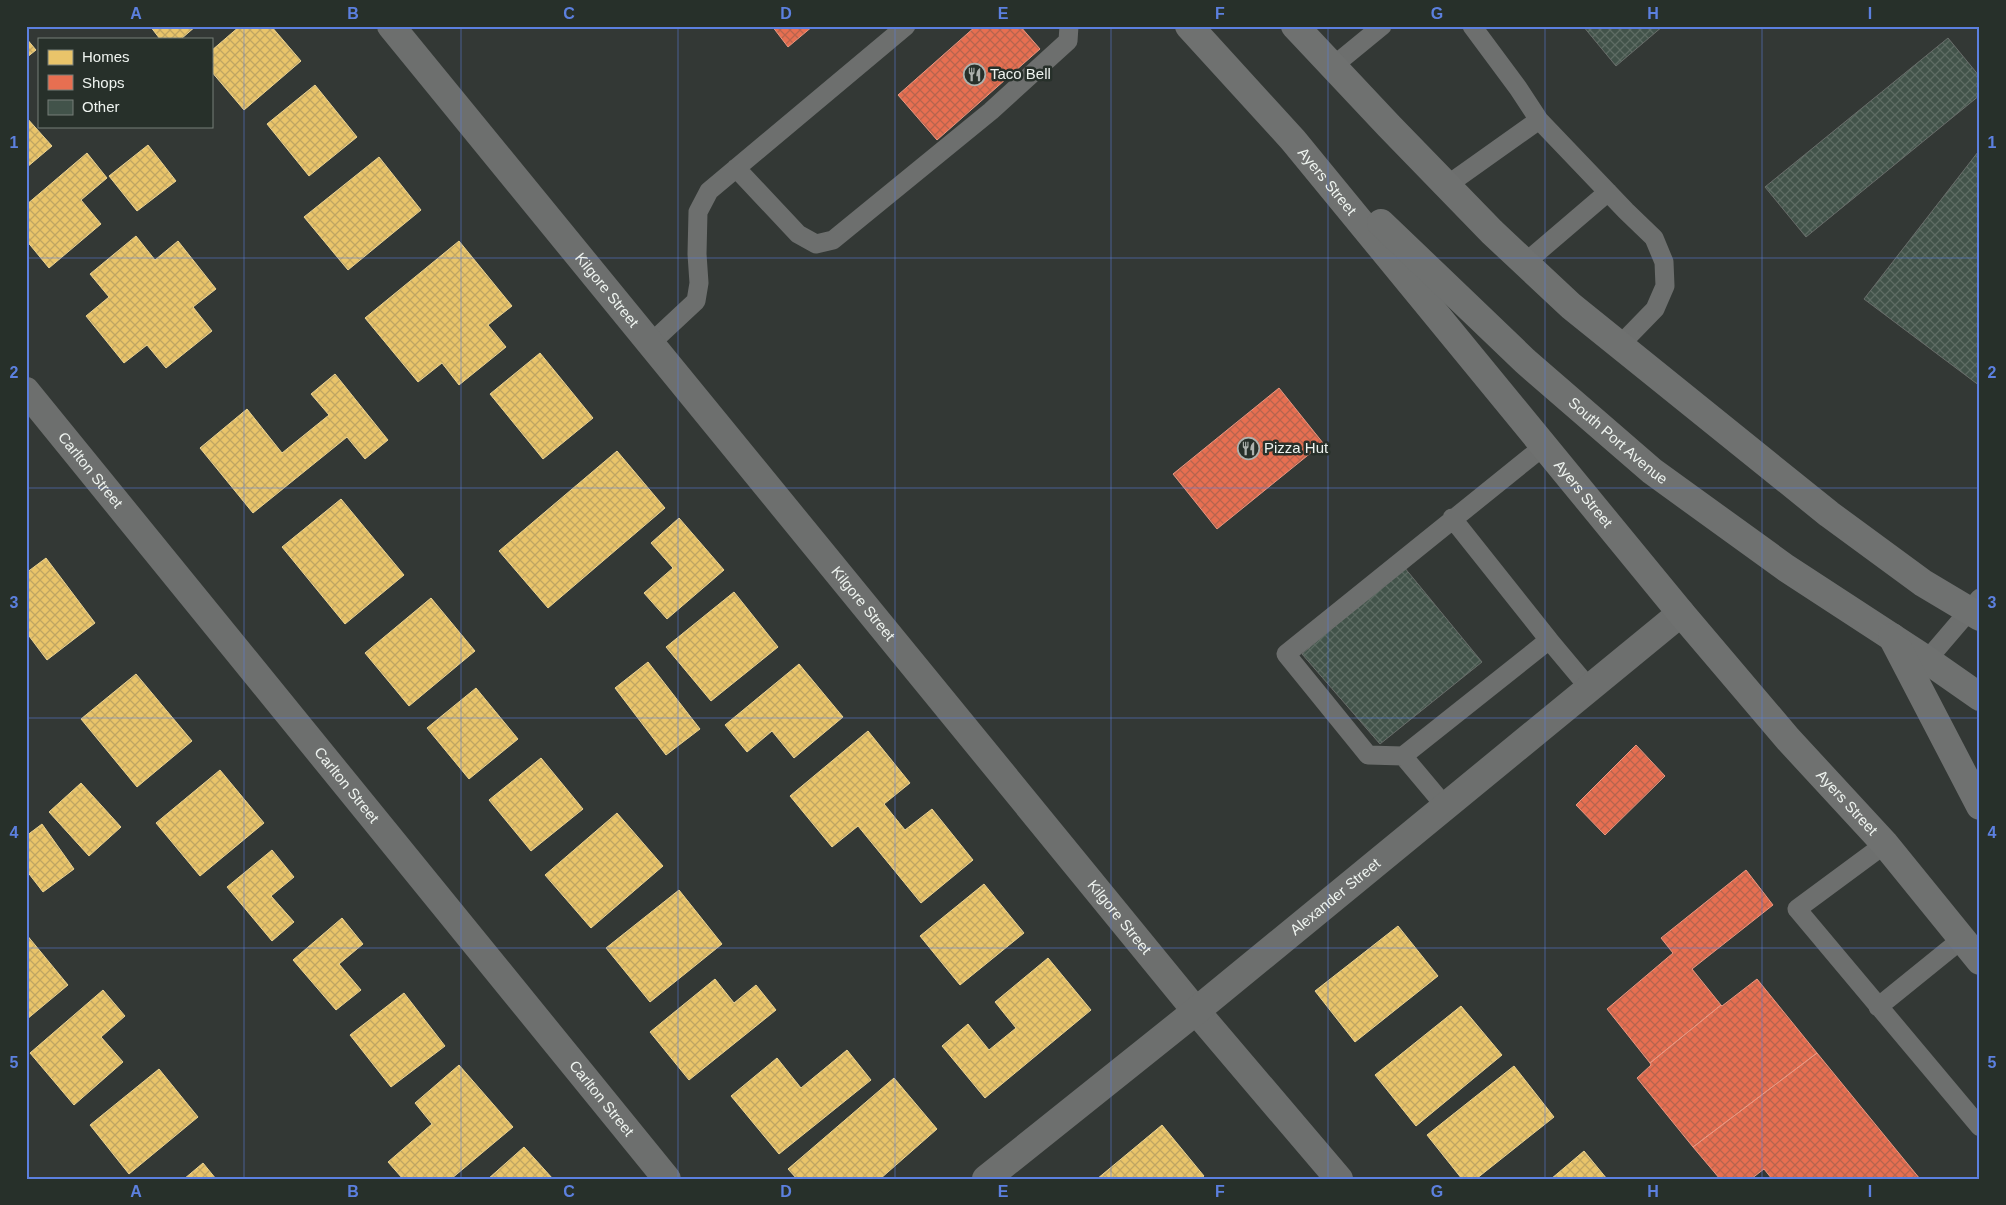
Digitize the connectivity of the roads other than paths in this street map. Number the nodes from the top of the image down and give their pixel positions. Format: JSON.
{"nodes":[{"id":1,"x":392,"y":26,"type":"edge"},
{"id":2,"x":906,"y":26,"type":"edge"},
{"id":3,"x":1069,"y":26,"type":"edge"},
{"id":4,"x":1189,"y":26,"type":"edge"},
{"id":5,"x":1295,"y":26,"type":"edge"},
{"id":6,"x":1382,"y":26,"type":"edge"},
{"id":7,"x":1472,"y":26,"type":"edge"},
{"id":8,"x":1332,"y":67,"type":"junction"},
{"id":9,"x":1540,"y":120,"type":"junction"},
{"id":10,"x":1293,"y":140,"type":"junction"},
{"id":11,"x":736,"y":168,"type":"junction"},
{"id":12,"x":1446,"y":186,"type":"junction"},
{"id":13,"x":1608,"y":192,"type":"junction"},
{"id":14,"x":1526,"y":263,"type":"junction"},
{"id":15,"x":651,"y":343,"type":"junction"},
{"id":16,"x":1620,"y":346,"type":"junction"},
{"id":17,"x":26,"y":391,"type":"edge"},
{"id":18,"x":1544,"y":446,"type":"junction"},
{"id":19,"x":1452,"y":518,"type":"junction"},
{"id":20,"x":1976,"y":609,"type":"edge"},
{"id":21,"x":1681,"y":613,"type":"junction"},
{"id":22,"x":1891,"y":636,"type":"junction"},
{"id":23,"x":1549,"y":640,"type":"junction"},
{"id":24,"x":1927,"y":660,"type":"junction"},
{"id":25,"x":1590,"y":689,"type":"junction"},
{"id":26,"x":1980,"y":697,"type":"edge"},
{"id":27,"x":1404,"y":756,"type":"junction"},
{"id":28,"x":1445,"y":806,"type":"junction"},
{"id":29,"x":1980,"y":806,"type":"edge"},
{"id":30,"x":1884,"y":844,"type":"junction"},
{"id":31,"x":1962,"y":939,"type":"junction"},
{"id":32,"x":1980,"y":961,"type":"edge"},
{"id":33,"x":1878,"y":1007,"type":"junction"},
{"id":34,"x":1196,"y":1011,"type":"junction"},
{"id":35,"x":1980,"y":1127,"type":"edge"},
{"id":36,"x":667,"y":1179,"type":"edge"},
{"id":37,"x":986,"y":1179,"type":"edge"},
{"id":38,"x":1339,"y":1179,"type":"edge"}],
"edges":[{"from":1,"to":15,"type":"street","name":"Kilgore Street"},
{"from":2,"to":11,"type":"lane"},
{"from":3,"to":11,"type":"lane"},
{"from":4,"to":10,"type":"main road","name":"Ayers Street"},
{"from":5,"to":8,"type":"main road"},
{"from":6,"to":8,"type":"lane"},
{"from":7,"to":9,"type":"lane"},
{"from":8,"to":12,"type":"main road"},
{"from":9,"to":12,"type":"lane"},
{"from":9,"to":13,"type":"lane"},
{"from":10,"to":18,"type":"main road","name":"Ayers Street"},
{"from":10,"to":22,"type":"main road","name":"South Port Avenue"},
{"from":11,"to":15,"type":"lane"},
{"from":12,"to":14,"type":"main road"},
{"from":13,"to":14,"type":"lane"},
{"from":13,"to":16,"type":"lane"},
{"from":14,"to":16,"type":"main road"},
{"from":15,"to":34,"type":"street","name":"Kilgore Street"},
{"from":16,"to":20,"type":"main road"},
{"from":17,"to":36,"type":"street","name":"Carlton Street"},
{"from":18,"to":19,"type":"lane"},
{"from":18,"to":21,"type":"main road","name":"Ayers Street"},
{"from":19,"to":23,"type":"lane"},
{"from":19,"to":27,"type":"lane"},
{"from":20,"to":24,"type":"lane"},
{"from":21,"to":25,"type":"street","name":"Alexander Street"},
{"from":21,"to":30,"type":"main road","name":"Ayers Street"},
{"from":22,"to":24,"type":"main road","name":"South Port Avenue"},
{"from":22,"to":29,"type":"main road"},
{"from":23,"to":25,"type":"lane"},
{"from":23,"to":27,"type":"lane"},
{"from":24,"to":26,"type":"main road","name":"South Port Avenue"},
{"from":25,"to":28,"type":"street","name":"Alexander Street"},
{"from":27,"to":28,"type":"lane"},
{"from":28,"to":34,"type":"street","name":"Alexander Street"},
{"from":30,"to":31,"type":"main road","name":"Ayers Street"},
{"from":30,"to":33,"type":"lane"},
{"from":31,"to":32,"type":"main road","name":"Ayers Street"},
{"from":31,"to":33,"type":"lane"},
{"from":33,"to":35,"type":"lane"},
{"from":34,"to":37,"type":"street","name":"Alexander Street"},
{"from":34,"to":38,"type":"street","name":"Kilgore Street"}]}
